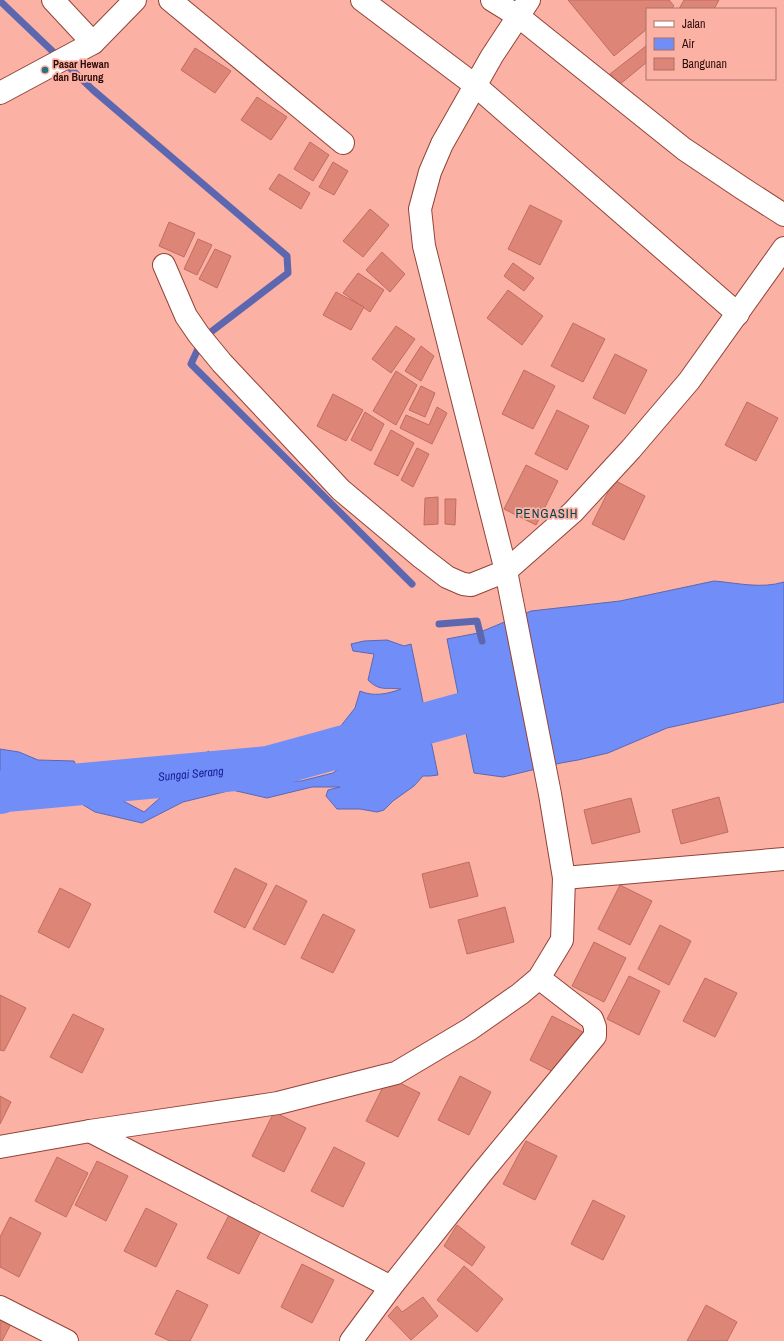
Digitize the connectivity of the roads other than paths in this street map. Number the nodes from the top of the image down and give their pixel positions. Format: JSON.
{"nodes":[{"id":1,"x":53,"y":0,"type":"edge"},
{"id":2,"x":135,"y":0,"type":"edge"},
{"id":3,"x":170,"y":0,"type":"edge"},
{"id":4,"x":362,"y":0,"type":"edge"},
{"id":5,"x":492,"y":0,"type":"edge"},
{"id":6,"x":524,"y":8,"type":"edge"},
{"id":7,"x":94,"y":43,"type":"junction"},
{"id":8,"x":476,"y":86,"type":"junction"},
{"id":9,"x":0,"y":93,"type":"edge"},
{"id":10,"x":343,"y":142,"type":"dead end"},
{"id":11,"x":784,"y":215,"type":"edge"},
{"id":12,"x":784,"y":248,"type":"edge"},
{"id":13,"x":164,"y":265,"type":"dead end"},
{"id":14,"x":738,"y":314,"type":"junction"},
{"id":15,"x":508,"y":581,"type":"junction"},
{"id":16,"x":784,"y":859,"type":"edge"},
{"id":17,"x":564,"y":878,"type":"junction"},
{"id":18,"x":539,"y":978,"type":"junction"},
{"id":19,"x":90,"y":1131,"type":"junction"},
{"id":20,"x":0,"y":1147,"type":"edge"},
{"id":21,"x":391,"y":1287,"type":"junction"},
{"id":22,"x":0,"y":1307,"type":"edge"},
{"id":23,"x":67,"y":1341,"type":"edge"},
{"id":24,"x":351,"y":1341,"type":"edge"}],
"edges":[{"from":1,"to":7,"type":"street"},
{"from":2,"to":7,"type":"street"},
{"from":3,"to":10,"type":"street"},
{"from":4,"to":8,"type":"street"},
{"from":5,"to":6,"type":"street"},
{"from":6,"to":8,"type":"street"},
{"from":6,"to":11,"type":"street"},
{"from":7,"to":9,"type":"street"},
{"from":8,"to":14,"type":"street"},
{"from":8,"to":15,"type":"street"},
{"from":12,"to":14,"type":"street"},
{"from":13,"to":15,"type":"street"},
{"from":14,"to":15,"type":"street"},
{"from":15,"to":17,"type":"street"},
{"from":16,"to":17,"type":"street"},
{"from":17,"to":18,"type":"street"},
{"from":18,"to":19,"type":"street"},
{"from":18,"to":21,"type":"street"},
{"from":19,"to":20,"type":"street"},
{"from":19,"to":21,"type":"street"},
{"from":21,"to":24,"type":"street"},
{"from":22,"to":23,"type":"street"}]}
